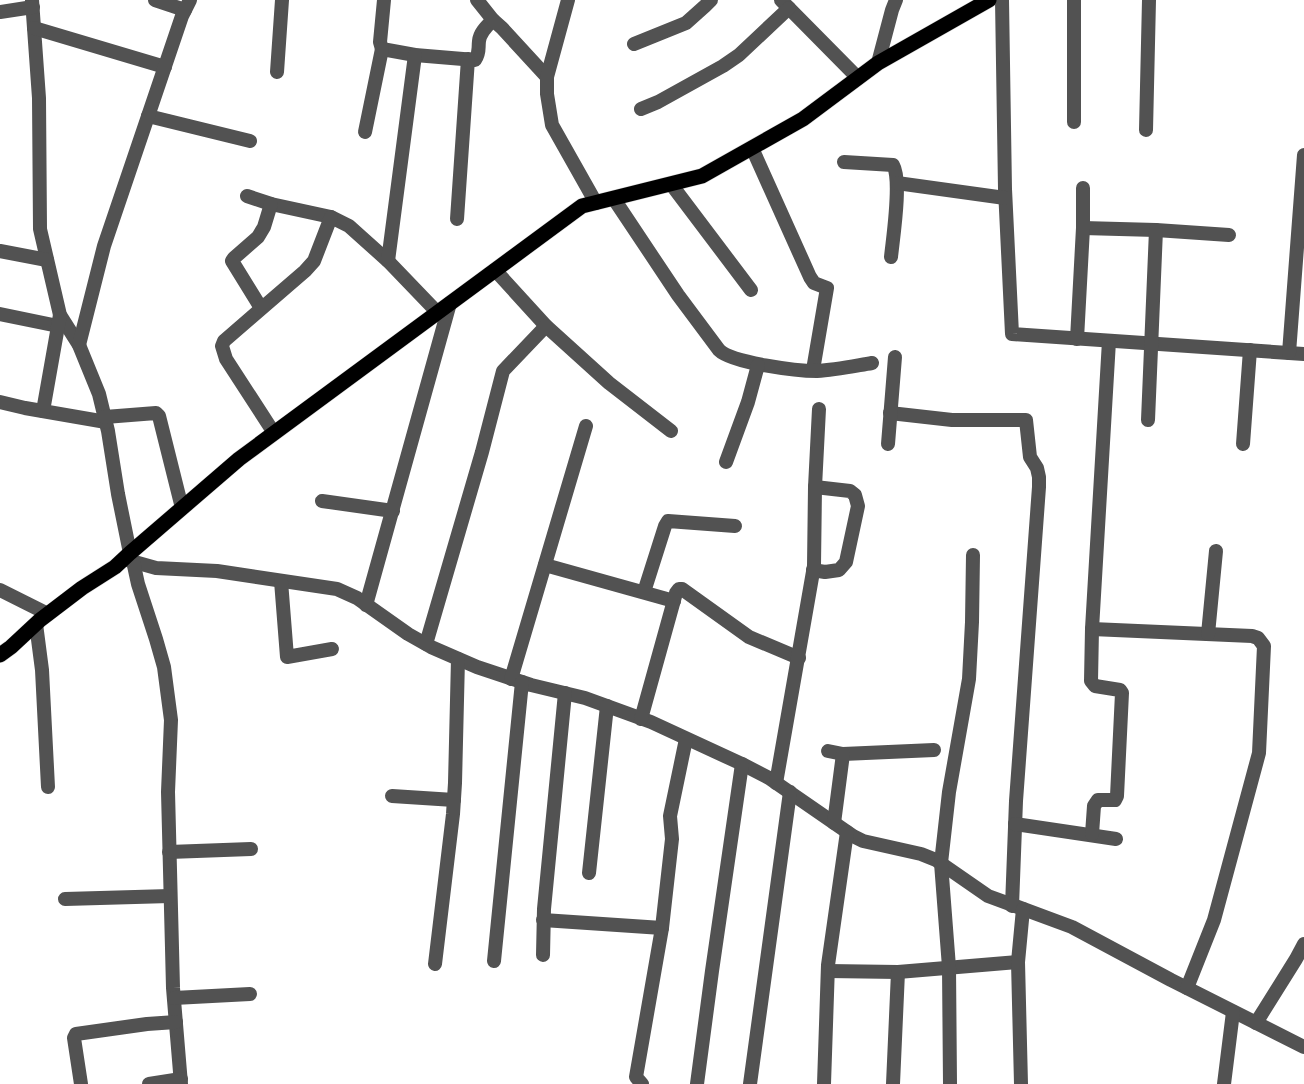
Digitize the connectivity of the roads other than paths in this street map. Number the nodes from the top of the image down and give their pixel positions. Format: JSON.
{"nodes":[{"id":1,"x":154,"y":0,"type":"edge"},
{"id":2,"x":282,"y":0,"type":"edge"},
{"id":3,"x":384,"y":0,"type":"edge"},
{"id":4,"x":477,"y":0,"type":"edge"},
{"id":5,"x":568,"y":0,"type":"edge"},
{"id":6,"x":711,"y":0,"type":"edge"},
{"id":7,"x":896,"y":0,"type":"edge"},
{"id":8,"x":989,"y":0,"type":"edge"},
{"id":9,"x":1002,"y":0,"type":"edge"},
{"id":10,"x":1074,"y":0,"type":"edge"},
{"id":11,"x":1149,"y":0,"type":"edge"},
{"id":12,"x":33,"y":3,"type":"edge"},
{"id":13,"x":785,"y":4,"type":"edge"},
{"id":14,"x":187,"y":5,"type":"edge"},
{"id":15,"x":0,"y":12,"type":"edge"},
{"id":16,"x":493,"y":20,"type":"junction"},
{"id":17,"x":34,"y":28,"type":"junction"},
{"id":18,"x":634,"y":44,"type":"dead end"},
{"id":19,"x":382,"y":50,"type":"junction"},
{"id":20,"x":415,"y":55,"type":"junction"},
{"id":21,"x":468,"y":59,"type":"junction"},
{"id":22,"x":878,"y":63,"type":"junction"},
{"id":23,"x":165,"y":67,"type":"junction"},
{"id":24,"x":277,"y":72,"type":"dead end"},
{"id":25,"x":547,"y":77,"type":"junction"},
{"id":26,"x":858,"y":78,"type":"junction"},
{"id":27,"x":641,"y":109,"type":"dead end"},
{"id":28,"x":148,"y":116,"type":"junction"},
{"id":29,"x":1074,"y":122,"type":"dead end"},
{"id":30,"x":1146,"y":130,"type":"dead end"},
{"id":31,"x":365,"y":132,"type":"dead end"},
{"id":32,"x":250,"y":141,"type":"dead end"},
{"id":33,"x":752,"y":148,"type":"junction"},
{"id":34,"x":1304,"y":155,"type":"edge"},
{"id":35,"x":844,"y":162,"type":"dead end"},
{"id":36,"x":897,"y":183,"type":"junction"},
{"id":37,"x":672,"y":184,"type":"junction"},
{"id":38,"x":1083,"y":188,"type":"dead end"},
{"id":39,"x":247,"y":196,"type":"dead end"},
{"id":40,"x":1005,"y":198,"type":"junction"},
{"id":41,"x":614,"y":199,"type":"junction"},
{"id":42,"x":596,"y":203,"type":"junction"},
{"id":43,"x":272,"y":204,"type":"junction"},
{"id":44,"x":331,"y":217,"type":"junction"},
{"id":45,"x":457,"y":219,"type":"dead end"},
{"id":46,"x":1083,"y":228,"type":"junction"},
{"id":47,"x":1156,"y":230,"type":"junction"},
{"id":48,"x":1229,"y":235,"type":"dead end"},
{"id":49,"x":0,"y":251,"type":"edge"},
{"id":50,"x":891,"y":257,"type":"dead end"},
{"id":51,"x":47,"y":260,"type":"junction"},
{"id":52,"x":388,"y":261,"type":"junction"},
{"id":53,"x":495,"y":270,"type":"junction"},
{"id":54,"x":751,"y":290,"type":"dead end"},
{"id":55,"x":450,"y":303,"type":"junction"},
{"id":56,"x":261,"y":308,"type":"junction"},
{"id":57,"x":437,"y":312,"type":"junction"},
{"id":58,"x":0,"y":314,"type":"edge"},
{"id":59,"x":59,"y":320,"type":"junction"},
{"id":60,"x":546,"y":326,"type":"junction"},
{"id":61,"x":1077,"y":339,"type":"junction"},
{"id":62,"x":1109,"y":341,"type":"junction"},
{"id":63,"x":1151,"y":344,"type":"junction"},
{"id":64,"x":79,"y":345,"type":"junction"},
{"id":65,"x":1250,"y":350,"type":"junction"},
{"id":66,"x":1289,"y":353,"type":"junction"},
{"id":67,"x":1304,"y":354,"type":"edge"},
{"id":68,"x":896,"y":357,"type":"dead end"},
{"id":69,"x":872,"y":363,"type":"dead end"},
{"id":70,"x":758,"y":365,"type":"junction"},
{"id":71,"x":813,"y":370,"type":"junction"},
{"id":72,"x":0,"y":402,"type":"edge"},
{"id":73,"x":819,"y":409,"type":"dead end"},
{"id":74,"x":43,"y":411,"type":"junction"},
{"id":75,"x":890,"y":413,"type":"junction"},
{"id":76,"x":106,"y":419,"type":"junction"},
{"id":77,"x":1148,"y":420,"type":"dead end"},
{"id":78,"x":586,"y":426,"type":"dead end"},
{"id":79,"x":671,"y":431,"type":"dead end"},
{"id":80,"x":274,"y":433,"type":"junction"},
{"id":81,"x":888,"y":444,"type":"dead end"},
{"id":82,"x":1243,"y":444,"type":"dead end"},
{"id":83,"x":726,"y":462,"type":"dead end"},
{"id":84,"x":815,"y":487,"type":"junction"},
{"id":85,"x":322,"y":501,"type":"dead end"},
{"id":86,"x":182,"y":507,"type":"junction"},
{"id":87,"x":393,"y":511,"type":"junction"},
{"id":88,"x":735,"y":526,"type":"dead end"},
{"id":89,"x":1216,"y":550,"type":"dead end"},
{"id":90,"x":973,"y":555,"type":"dead end"},
{"id":91,"x":129,"y":558,"type":"junction"},
{"id":92,"x":545,"y":565,"type":"junction"},
{"id":93,"x":813,"y":570,"type":"junction"},
{"id":94,"x":281,"y":581,"type":"junction"},
{"id":95,"x":0,"y":590,"type":"edge"},
{"id":96,"x":644,"y":592,"type":"junction"},
{"id":97,"x":674,"y":601,"type":"junction"},
{"id":98,"x":366,"y":605,"type":"junction"},
{"id":99,"x":48,"y":614,"type":"junction"},
{"id":100,"x":36,"y":624,"type":"junction"},
{"id":101,"x":1092,"y":629,"type":"junction"},
{"id":102,"x":1208,"y":634,"type":"junction"},
{"id":103,"x":426,"y":644,"type":"junction"},
{"id":104,"x":332,"y":650,"type":"dead end"},
{"id":105,"x":0,"y":655,"type":"edge"},
{"id":106,"x":799,"y":658,"type":"junction"},
{"id":107,"x":458,"y":659,"type":"junction"},
{"id":108,"x":516,"y":680,"type":"junction"},
{"id":109,"x":565,"y":693,"type":"junction"},
{"id":110,"x":608,"y":706,"type":"junction"},
{"id":111,"x":641,"y":719,"type":"junction"},
{"id":112,"x":686,"y":739,"type":"junction"},
{"id":113,"x":934,"y":750,"type":"dead end"},
{"id":114,"x":828,"y":751,"type":"dead end"},
{"id":115,"x":843,"y":754,"type":"junction"},
{"id":116,"x":742,"y":764,"type":"junction"},
{"id":117,"x":776,"y":783,"type":"junction"},
{"id":118,"x":48,"y":787,"type":"dead end"},
{"id":119,"x":790,"y":792,"type":"junction"},
{"id":120,"x":392,"y":796,"type":"dead end"},
{"id":121,"x":454,"y":800,"type":"junction"},
{"id":122,"x":834,"y":823,"type":"junction"},
{"id":123,"x":1015,"y":824,"type":"junction"},
{"id":124,"x":847,"y":832,"type":"junction"},
{"id":125,"x":1092,"y":834,"type":"junction"},
{"id":126,"x":1116,"y":839,"type":"dead end"},
{"id":127,"x":251,"y":849,"type":"dead end"},
{"id":128,"x":169,"y":852,"type":"junction"},
{"id":129,"x":941,"y":863,"type":"junction"},
{"id":130,"x":589,"y":873,"type":"dead end"},
{"id":131,"x":170,"y":896,"type":"junction"},
{"id":132,"x":64,"y":900,"type":"dead end"},
{"id":133,"x":1018,"y":907,"type":"junction"},
{"id":134,"x":543,"y":920,"type":"junction"},
{"id":135,"x":662,"y":928,"type":"junction"},
{"id":136,"x":1304,"y":944,"type":"edge"},
{"id":137,"x":543,"y":955,"type":"dead end"},
{"id":138,"x":494,"y":961,"type":"dead end"},
{"id":139,"x":1018,"y":962,"type":"junction"},
{"id":140,"x":435,"y":964,"type":"dead end"},
{"id":141,"x":949,"y":967,"type":"junction"},
{"id":142,"x":828,"y":971,"type":"junction"},
{"id":143,"x":898,"y":972,"type":"junction"},
{"id":144,"x":1187,"y":988,"type":"junction"},
{"id":145,"x":250,"y":994,"type":"dead end"},
{"id":146,"x":174,"y":998,"type":"junction"},
{"id":147,"x":1233,"y":1012,"type":"junction"},
{"id":148,"x":176,"y":1022,"type":"junction"},
{"id":149,"x":1256,"y":1023,"type":"junction"},
{"id":150,"x":1304,"y":1047,"type":"edge"},
{"id":151,"x":181,"y":1081,"type":"edge"},
{"id":152,"x":81,"y":1084,"type":"edge"},
{"id":153,"x":149,"y":1084,"type":"edge"},
{"id":154,"x":642,"y":1084,"type":"edge"},
{"id":155,"x":697,"y":1084,"type":"edge"},
{"id":156,"x":750,"y":1084,"type":"edge"},
{"id":157,"x":824,"y":1084,"type":"edge"},
{"id":158,"x":893,"y":1084,"type":"edge"},
{"id":159,"x":950,"y":1084,"type":"edge"},
{"id":160,"x":1022,"y":1084,"type":"edge"},
{"id":161,"x":1224,"y":1084,"type":"edge"}],
"edges":[{"from":1,"to":14,"type":"street"},
{"from":2,"to":24,"type":"street"},
{"from":3,"to":19,"type":"street"},
{"from":4,"to":16,"type":"street"},
{"from":5,"to":25,"type":"street"},
{"from":6,"to":18,"type":"street"},
{"from":7,"to":22,"type":"street"},
{"from":8,"to":22,"type":"main road"},
{"from":9,"to":40,"type":"street"},
{"from":10,"to":29,"type":"street"},
{"from":11,"to":30,"type":"street"},
{"from":12,"to":15,"type":"street"},
{"from":12,"to":17,"type":"street"},
{"from":13,"to":26,"type":"street"},
{"from":13,"to":27,"type":"street"},
{"from":14,"to":23,"type":"street"},
{"from":16,"to":21,"type":"street"},
{"from":16,"to":25,"type":"street"},
{"from":17,"to":23,"type":"street"},
{"from":17,"to":51,"type":"street"},
{"from":19,"to":20,"type":"street"},
{"from":19,"to":31,"type":"street"},
{"from":20,"to":21,"type":"street"},
{"from":20,"to":52,"type":"street"},
{"from":21,"to":45,"type":"street"},
{"from":22,"to":26,"type":"main road"},
{"from":23,"to":28,"type":"street"},
{"from":25,"to":42,"type":"street"},
{"from":26,"to":33,"type":"main road"},
{"from":28,"to":32,"type":"street"},
{"from":28,"to":64,"type":"street"},
{"from":33,"to":37,"type":"main road"},
{"from":33,"to":71,"type":"street"},
{"from":34,"to":66,"type":"street"},
{"from":35,"to":36,"type":"street"},
{"from":36,"to":40,"type":"street"},
{"from":36,"to":50,"type":"street"},
{"from":37,"to":41,"type":"main road"},
{"from":37,"to":54,"type":"street"},
{"from":38,"to":46,"type":"street"},
{"from":39,"to":43,"type":"street"},
{"from":40,"to":61,"type":"street"},
{"from":41,"to":42,"type":"main road"},
{"from":41,"to":70,"type":"street"},
{"from":42,"to":53,"type":"main road"},
{"from":43,"to":44,"type":"street"},
{"from":43,"to":56,"type":"street"},
{"from":44,"to":52,"type":"street"},
{"from":44,"to":56,"type":"street"},
{"from":46,"to":47,"type":"street"},
{"from":46,"to":61,"type":"street"},
{"from":47,"to":48,"type":"street"},
{"from":47,"to":63,"type":"street"},
{"from":49,"to":51,"type":"street"},
{"from":51,"to":59,"type":"street"},
{"from":52,"to":57,"type":"street"},
{"from":53,"to":55,"type":"main road"},
{"from":53,"to":60,"type":"street"},
{"from":55,"to":57,"type":"main road"},
{"from":55,"to":87,"type":"street"},
{"from":56,"to":80,"type":"street"},
{"from":57,"to":80,"type":"main road"},
{"from":58,"to":59,"type":"street"},
{"from":59,"to":64,"type":"street"},
{"from":59,"to":74,"type":"street"},
{"from":60,"to":79,"type":"street"},
{"from":60,"to":103,"type":"street"},
{"from":61,"to":62,"type":"street"},
{"from":62,"to":63,"type":"street"},
{"from":62,"to":101,"type":"street"},
{"from":63,"to":65,"type":"street"},
{"from":63,"to":77,"type":"street"},
{"from":64,"to":76,"type":"street"},
{"from":65,"to":66,"type":"street"},
{"from":65,"to":82,"type":"street"},
{"from":66,"to":67,"type":"street"},
{"from":68,"to":75,"type":"street"},
{"from":69,"to":71,"type":"street"},
{"from":70,"to":71,"type":"street"},
{"from":70,"to":83,"type":"street"},
{"from":72,"to":74,"type":"street"},
{"from":73,"to":84,"type":"street"},
{"from":74,"to":76,"type":"street"},
{"from":75,"to":81,"type":"street"},
{"from":75,"to":123,"type":"street"},
{"from":76,"to":86,"type":"street"},
{"from":76,"to":91,"type":"street"},
{"from":78,"to":92,"type":"street"},
{"from":80,"to":86,"type":"main road"},
{"from":84,"to":93,"type":"street"},
{"from":84,"to":93,"type":"street"},
{"from":85,"to":87,"type":"street"},
{"from":86,"to":91,"type":"main road"},
{"from":87,"to":98,"type":"street"},
{"from":88,"to":96,"type":"street"},
{"from":89,"to":102,"type":"street"},
{"from":90,"to":129,"type":"street"},
{"from":91,"to":94,"type":"street"},
{"from":91,"to":99,"type":"main road"},
{"from":91,"to":128,"type":"street"},
{"from":92,"to":96,"type":"street"},
{"from":92,"to":108,"type":"street"},
{"from":93,"to":106,"type":"street"},
{"from":94,"to":98,"type":"street"},
{"from":94,"to":104,"type":"street"},
{"from":95,"to":99,"type":"street"},
{"from":96,"to":97,"type":"street"},
{"from":97,"to":106,"type":"street"},
{"from":97,"to":111,"type":"street"},
{"from":98,"to":103,"type":"street"},
{"from":99,"to":100,"type":"main road"},
{"from":100,"to":105,"type":"main road"},
{"from":100,"to":118,"type":"street"},
{"from":101,"to":102,"type":"street"},
{"from":101,"to":125,"type":"street"},
{"from":102,"to":144,"type":"street"},
{"from":103,"to":107,"type":"street"},
{"from":106,"to":117,"type":"street"},
{"from":107,"to":108,"type":"street"},
{"from":107,"to":121,"type":"street"},
{"from":108,"to":109,"type":"street"},
{"from":108,"to":138,"type":"street"},
{"from":109,"to":110,"type":"street"},
{"from":109,"to":134,"type":"street"},
{"from":110,"to":111,"type":"street"},
{"from":110,"to":130,"type":"street"},
{"from":111,"to":112,"type":"street"},
{"from":112,"to":116,"type":"street"},
{"from":112,"to":135,"type":"street"},
{"from":113,"to":115,"type":"street"},
{"from":114,"to":115,"type":"street"},
{"from":115,"to":122,"type":"street"},
{"from":116,"to":117,"type":"street"},
{"from":116,"to":155,"type":"street"},
{"from":117,"to":119,"type":"street"},
{"from":119,"to":122,"type":"street"},
{"from":119,"to":156,"type":"street"},
{"from":120,"to":121,"type":"street"},
{"from":121,"to":140,"type":"street"},
{"from":122,"to":124,"type":"street"},
{"from":123,"to":125,"type":"street"},
{"from":123,"to":133,"type":"street"},
{"from":124,"to":129,"type":"street"},
{"from":124,"to":142,"type":"street"},
{"from":125,"to":126,"type":"street"},
{"from":127,"to":128,"type":"street"},
{"from":128,"to":131,"type":"street"},
{"from":129,"to":133,"type":"street"},
{"from":129,"to":141,"type":"street"},
{"from":131,"to":132,"type":"street"},
{"from":131,"to":146,"type":"street"},
{"from":133,"to":139,"type":"street"},
{"from":133,"to":144,"type":"street"},
{"from":134,"to":135,"type":"street"},
{"from":134,"to":137,"type":"street"},
{"from":135,"to":154,"type":"street"},
{"from":136,"to":149,"type":"street"},
{"from":139,"to":141,"type":"street"},
{"from":139,"to":160,"type":"street"},
{"from":141,"to":143,"type":"street"},
{"from":141,"to":159,"type":"street"},
{"from":142,"to":143,"type":"street"},
{"from":142,"to":157,"type":"street"},
{"from":143,"to":158,"type":"street"},
{"from":144,"to":147,"type":"street"},
{"from":145,"to":146,"type":"street"},
{"from":146,"to":148,"type":"street"},
{"from":147,"to":149,"type":"street"},
{"from":147,"to":161,"type":"street"},
{"from":148,"to":151,"type":"street"},
{"from":148,"to":152,"type":"street"},
{"from":149,"to":150,"type":"street"},
{"from":151,"to":153,"type":"street"}]}
